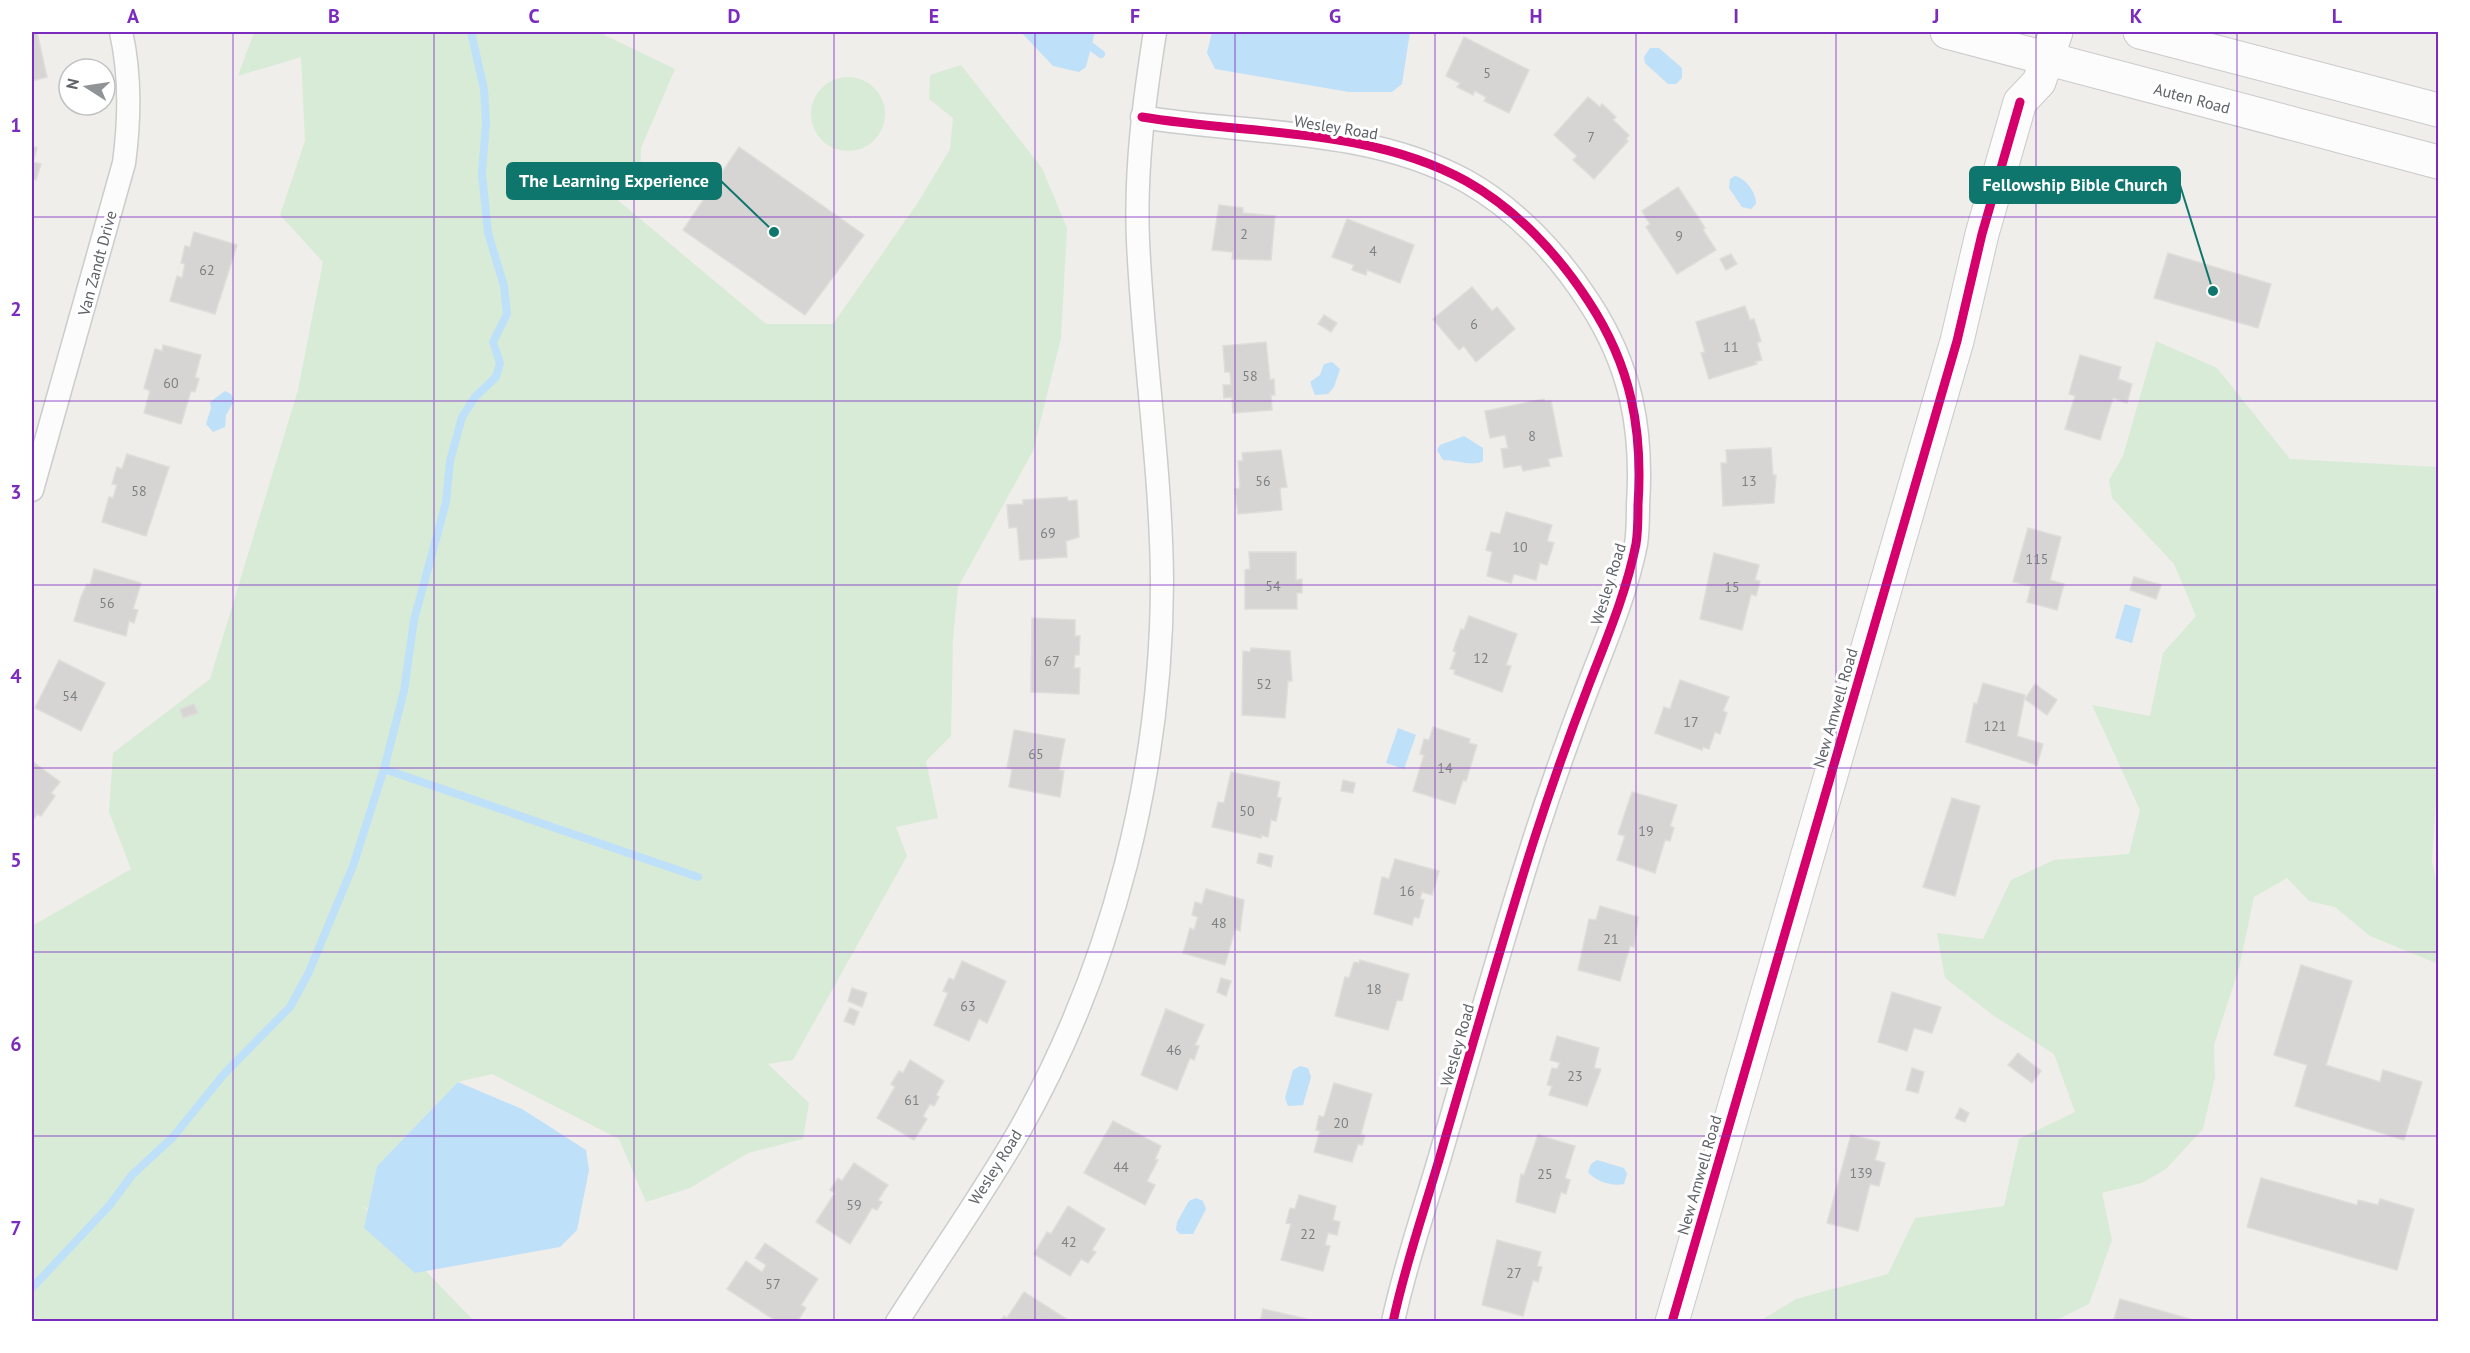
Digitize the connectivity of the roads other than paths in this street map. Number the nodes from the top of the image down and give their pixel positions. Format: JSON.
{"nodes":[{"id":1,"x":121,"y":32,"type":"edge"},
{"id":2,"x":1155,"y":32,"type":"edge"},
{"id":3,"x":1947,"y":32,"type":"edge"},
{"id":4,"x":2140,"y":32,"type":"edge"},
{"id":5,"x":2016,"y":41,"type":"edge"},
{"id":6,"x":2052,"y":45,"type":"edge"},
{"id":7,"x":2020,"y":102,"type":"junction"},
{"id":8,"x":2439,"y":110,"type":"edge"},
{"id":9,"x":1142,"y":117,"type":"junction"},
{"id":10,"x":2439,"y":162,"type":"edge"},
{"id":11,"x":32,"y":490,"type":"edge"},
{"id":12,"x":897,"y":1322,"type":"edge"},
{"id":13,"x":1393,"y":1322,"type":"edge"},
{"id":14,"x":1672,"y":1322,"type":"edge"}],
"edges":[{"from":1,"to":11,"type":"street","name":"Van Zandt Drive"},
{"from":2,"to":9,"type":"street","name":"Wesley Road"},
{"from":3,"to":5,"type":"street","name":"Auten Road"},
{"from":4,"to":8,"type":"street"},
{"from":5,"to":6,"type":"street","name":"Auten Road"},
{"from":5,"to":7,"type":"street"},
{"from":6,"to":7,"type":"street","name":"New Amwell Road"},
{"from":6,"to":10,"type":"street","name":"Auten Road"},
{"from":7,"to":14,"type":"street","name":"New Amwell Road"},
{"from":9,"to":12,"type":"street","name":"Wesley Road"},
{"from":9,"to":13,"type":"street","name":"Wesley Road"}]}
